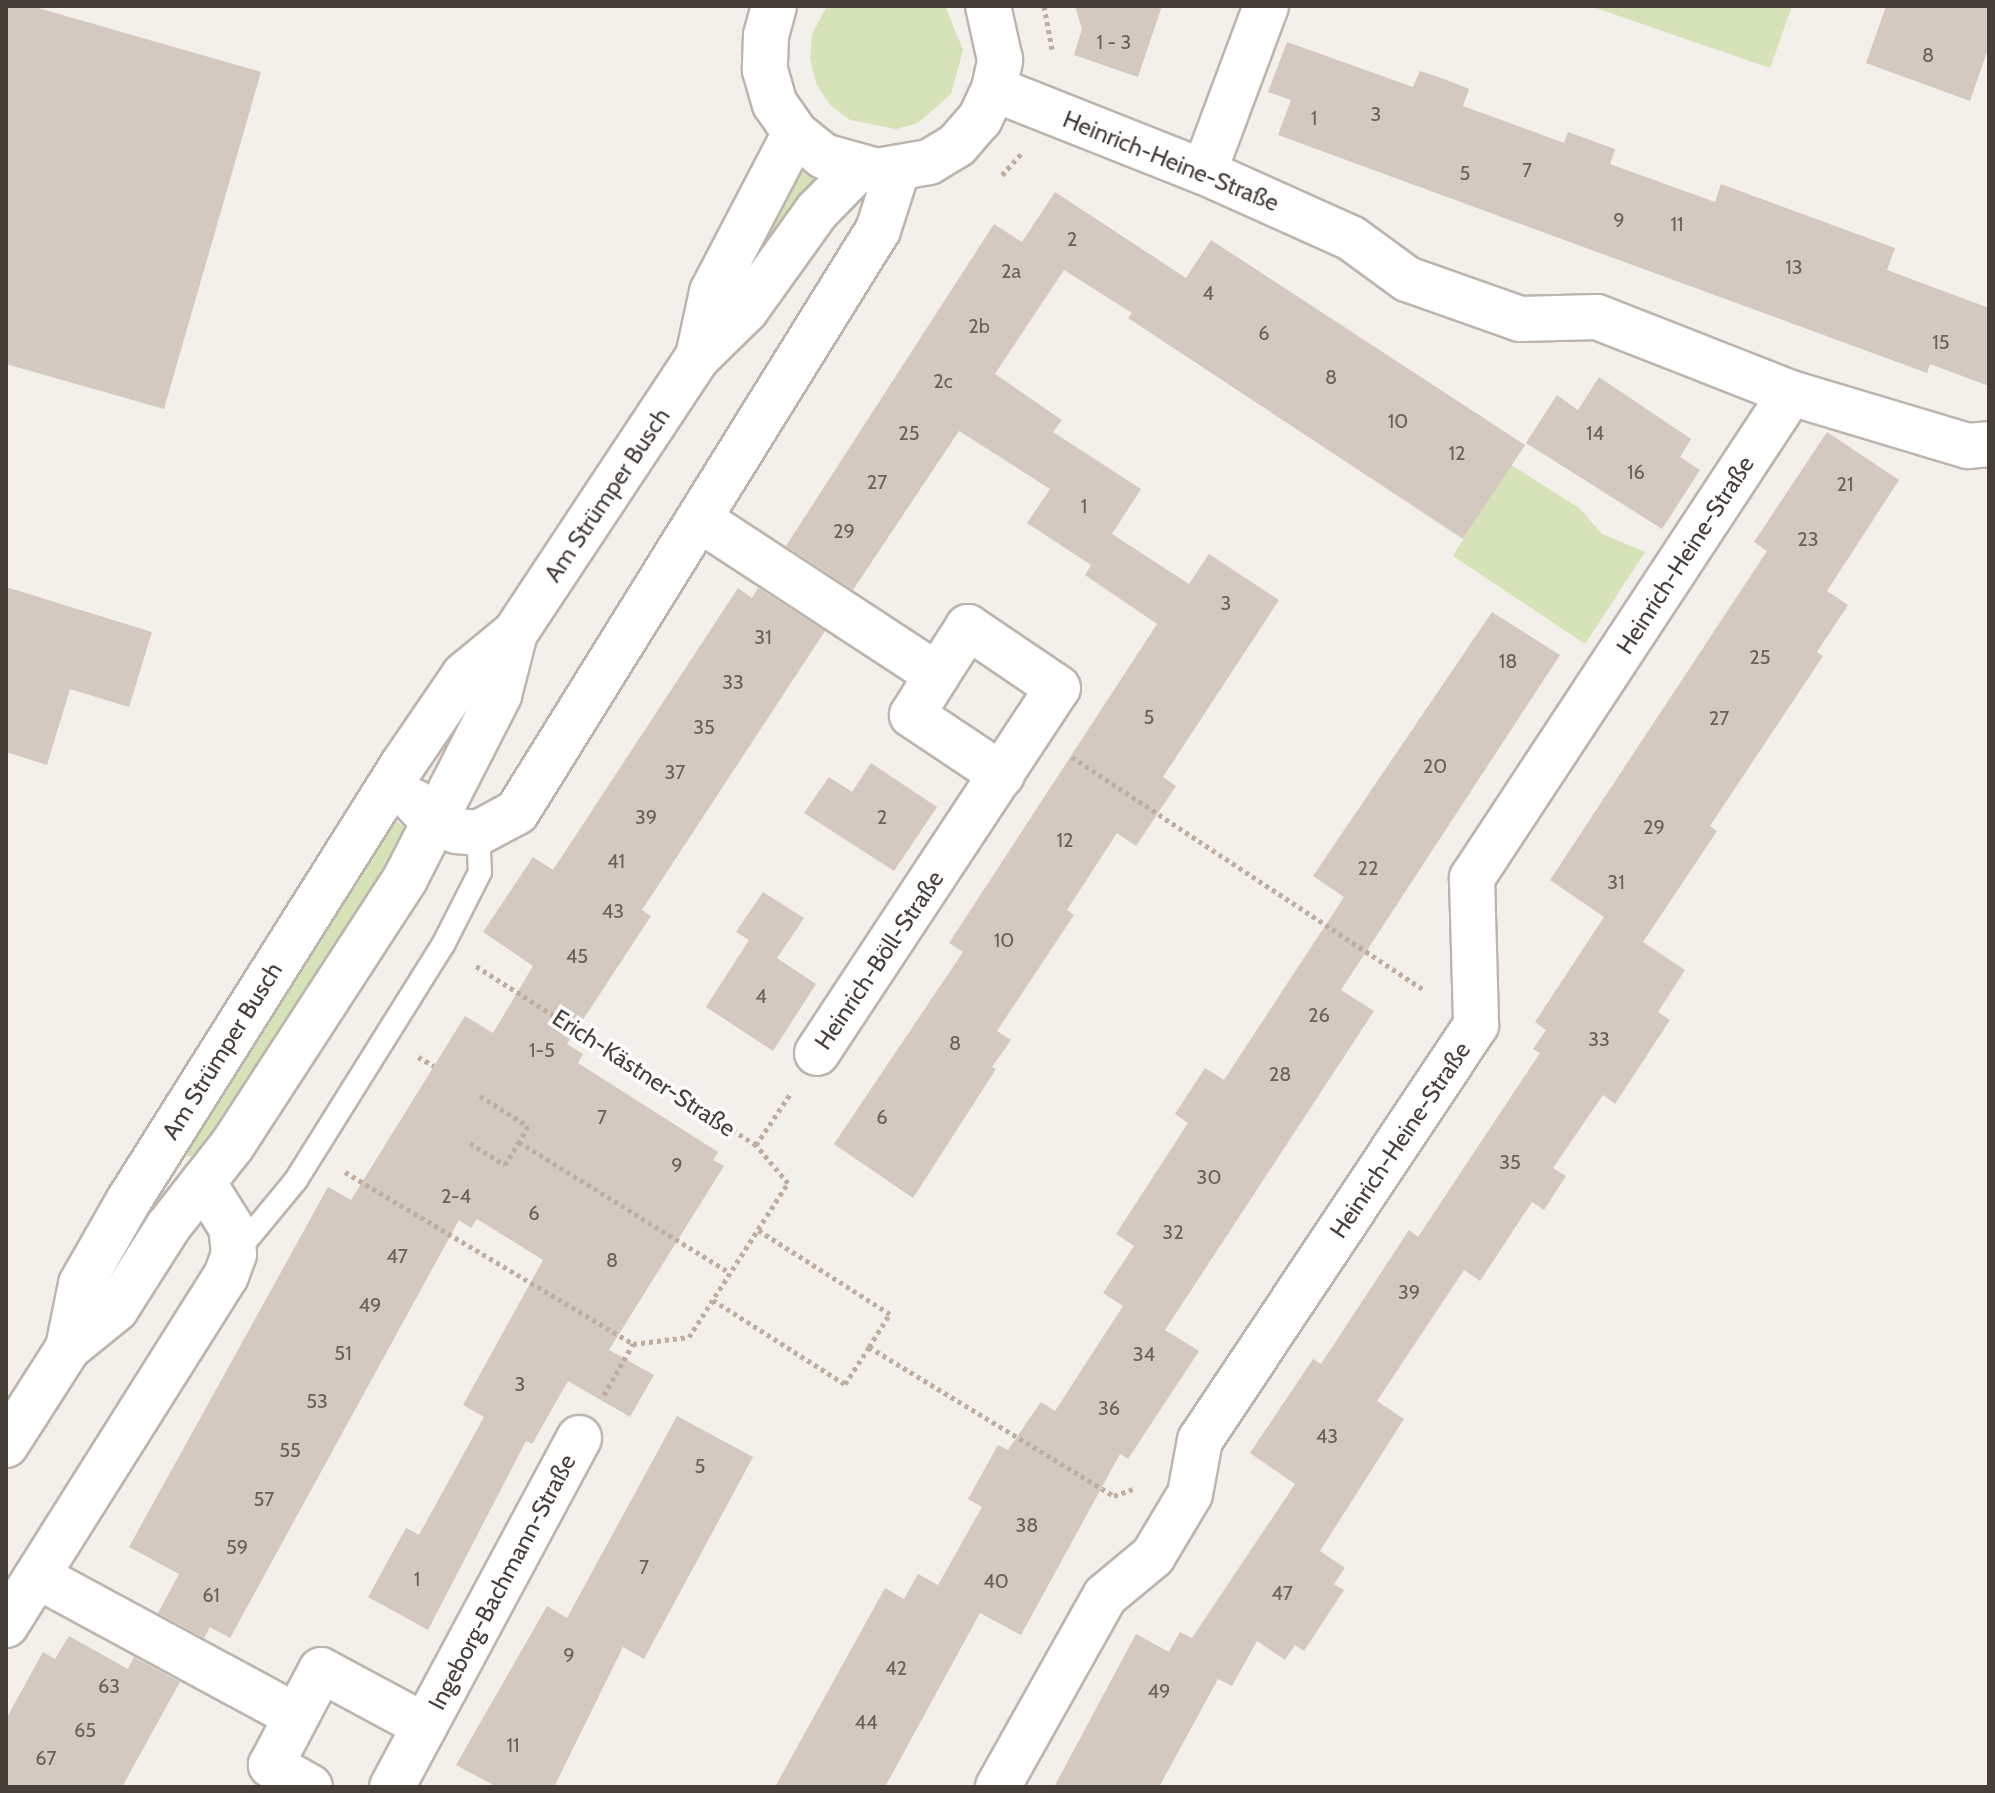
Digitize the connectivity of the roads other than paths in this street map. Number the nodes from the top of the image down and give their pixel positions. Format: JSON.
{"nodes":[{"id":1,"x":774,"y":6,"type":"edge"},
{"id":2,"x":988,"y":6,"type":"edge"},
{"id":3,"x":1266,"y":6,"type":"edge"},
{"id":4,"x":994,"y":89,"type":"junction"},
{"id":5,"x":795,"y":133,"type":"junction"},
{"id":6,"x":878,"y":170,"type":"junction"},
{"id":7,"x":1204,"y":172,"type":"junction"},
{"id":8,"x":698,"y":357,"type":"junction"},
{"id":9,"x":1791,"y":393,"type":"junction"},
{"id":10,"x":1978,"y":445,"type":"edge"},
{"id":11,"x":702,"y":521,"type":"junction"},
{"id":12,"x":515,"y":633,"type":"junction"},
{"id":13,"x":937,"y":675,"type":"junction"},
{"id":14,"x":402,"y":766,"type":"junction"},
{"id":15,"x":1002,"y":775,"type":"junction"},
{"id":16,"x":433,"y":821,"type":"junction"},
{"id":17,"x":478,"y":833,"type":"junction"},
{"id":18,"x":817,"y":1053,"type":"road end"},
{"id":19,"x":203,"y":1182,"type":"junction"},
{"id":20,"x":234,"y":1254,"type":"junction"},
{"id":21,"x":68,"y":1348,"type":"junction"},
{"id":22,"x":579,"y":1438,"type":"road end"},
{"id":23,"x":6,"y":1445,"type":"edge"},
{"id":24,"x":37,"y":1576,"type":"junction"},
{"id":25,"x":6,"y":1625,"type":"edge"},
{"id":26,"x":296,"y":1716,"type":"junction"},
{"id":27,"x":425,"y":1726,"type":"junction"},
{"id":28,"x":310,"y":1787,"type":"edge"},
{"id":29,"x":392,"y":1787,"type":"edge"},
{"id":30,"x":998,"y":1787,"type":"edge"}],
"edges":[{"from":1,"to":5,"type":"street"},
{"from":2,"to":4,"type":"street"},
{"from":3,"to":7,"type":"street"},
{"from":4,"to":6,"type":"street"},
{"from":4,"to":7,"type":"street","name":"Heinrich-Heine-Straße"},
{"from":5,"to":6,"type":"street"},
{"from":5,"to":8,"type":"street","name":"Am Strümper Busch"},
{"from":6,"to":8,"type":"street","name":"Am Strümper Busch"},
{"from":6,"to":11,"type":"street"},
{"from":7,"to":9,"type":"street","name":"Heinrich-Heine-Straße"},
{"from":8,"to":12,"type":"street","name":"Am Strümper Busch"},
{"from":9,"to":10,"type":"street","name":"Heinrich-Heine-Straße"},
{"from":9,"to":30,"type":"street","name":"Heinrich-Heine-Straße"},
{"from":11,"to":13,"type":"street"},
{"from":11,"to":17,"type":"street"},
{"from":12,"to":14,"type":"street","name":"Am Strümper Busch"},
{"from":12,"to":16,"type":"street","name":"Am Strümper Busch"},
{"from":13,"to":15,"type":"street","name":"Heinrich-Böll-Straße"},
{"from":13,"to":15,"type":"street","name":"Heinrich-Böll-Straße"},
{"from":14,"to":16,"type":"street"},
{"from":14,"to":21,"type":"street","name":"Am Strümper Busch"},
{"from":15,"to":18,"type":"street","name":"Heinrich-Böll-Straße"},
{"from":16,"to":17,"type":"street"},
{"from":16,"to":19,"type":"street","name":"Am Strümper Busch"},
{"from":17,"to":20,"type":"lane"},
{"from":19,"to":20,"type":"street"},
{"from":19,"to":21,"type":"street","name":"Am Strümper Busch"},
{"from":20,"to":24,"type":"street"},
{"from":21,"to":23,"type":"street","name":"Am Strümper Busch"},
{"from":22,"to":27,"type":"street","name":"Ingeborg-Bachmann-Straße"},
{"from":24,"to":25,"type":"street"},
{"from":24,"to":26,"type":"street"},
{"from":26,"to":27,"type":"street","name":"Ingeborg-Bachmann-Straße"},
{"from":26,"to":28,"type":"street","name":"Ingeborg-Bachmann-Straße"},
{"from":27,"to":29,"type":"street","name":"Ingeborg-Bachmann-Straße"}]}
